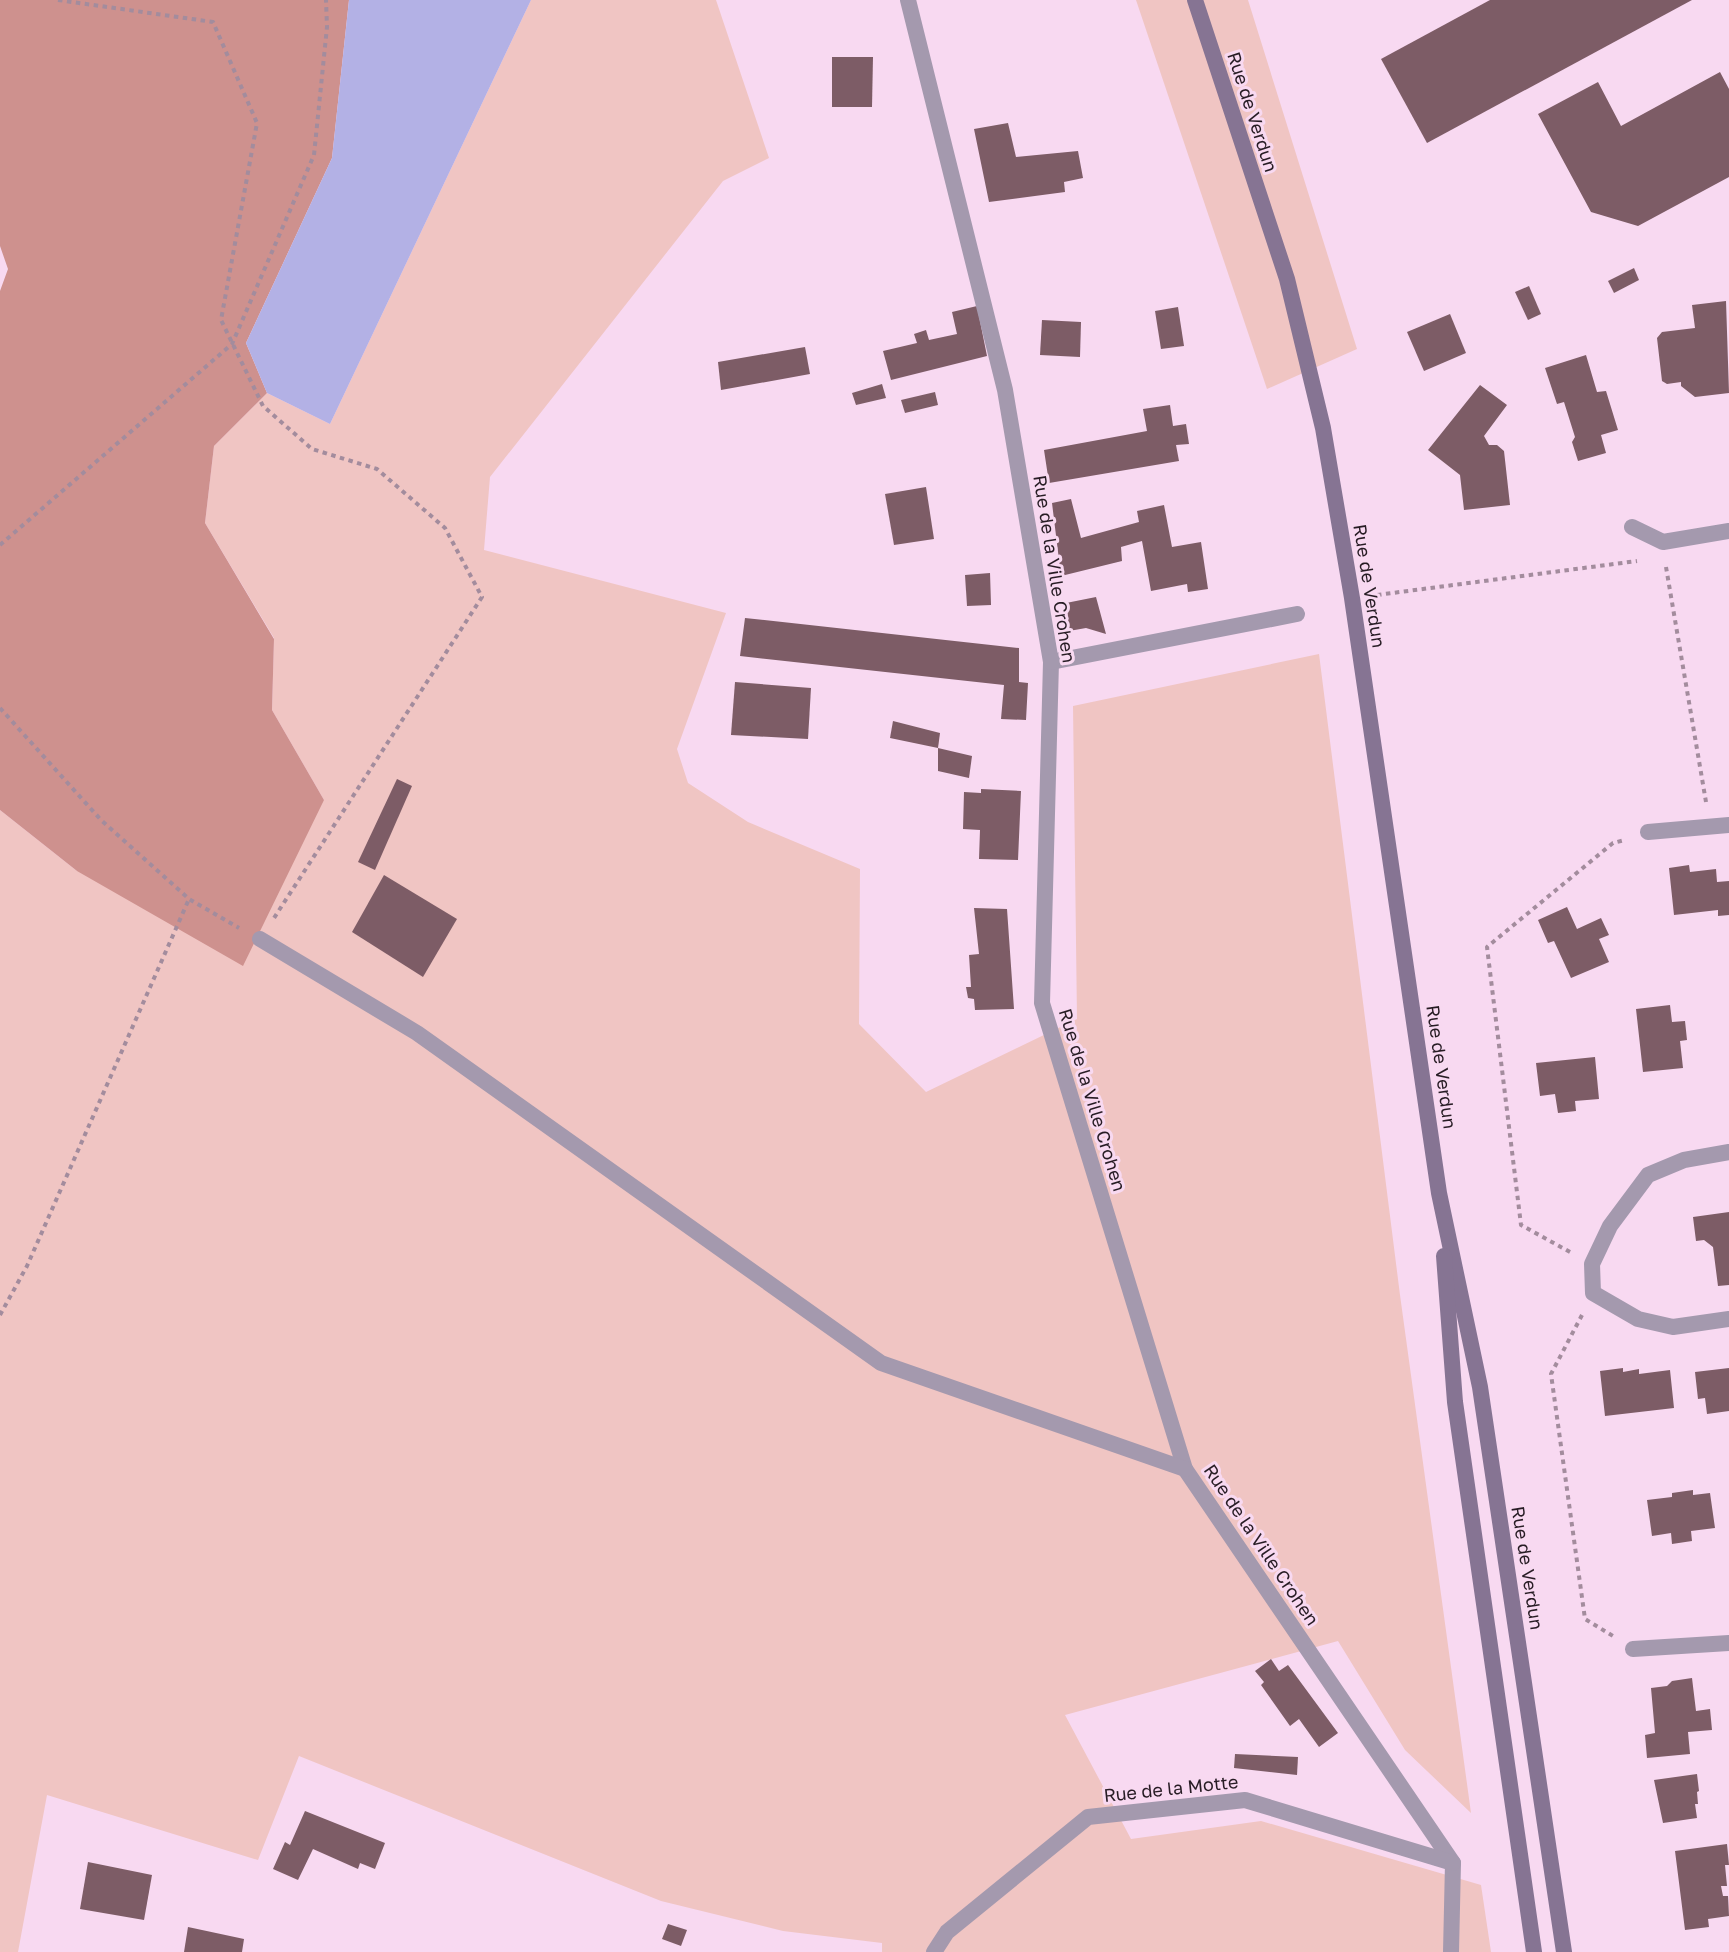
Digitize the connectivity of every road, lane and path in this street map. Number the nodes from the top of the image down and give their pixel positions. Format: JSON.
{"nodes":[{"id":1,"x":58,"y":0,"type":"edge"},
{"id":2,"x":326,"y":0,"type":"edge"},
{"id":3,"x":908,"y":0,"type":"edge"},
{"id":4,"x":1195,"y":0,"type":"edge"},
{"id":5,"x":232,"y":344,"type":"junction"},
{"id":6,"x":1632,"y":527,"type":"dead end"},
{"id":7,"x":1729,"y":531,"type":"edge"},
{"id":8,"x":0,"y":545,"type":"edge"},
{"id":9,"x":1664,"y":550,"type":"junction"},
{"id":10,"x":1352,"y":598,"type":"junction"},
{"id":11,"x":1297,"y":614,"type":"dead end"},
{"id":12,"x":1051,"y":662,"type":"junction"},
{"id":13,"x":0,"y":708,"type":"edge"},
{"id":14,"x":1729,"y":825,"type":"edge"},
{"id":15,"x":1711,"y":826,"type":"junction"},
{"id":16,"x":1648,"y":832,"type":"joint"},
{"id":17,"x":189,"y":899,"type":"junction"},
{"id":18,"x":260,"y":939,"type":"junction"},
{"id":19,"x":1729,"y":1152,"type":"edge"},
{"id":20,"x":1439,"y":1192,"type":"junction"},
{"id":21,"x":1592,"y":1264,"type":"junction"},
{"id":22,"x":1593,"y":1293,"type":"junction"},
{"id":23,"x":0,"y":1315,"type":"edge"},
{"id":24,"x":1729,"y":1319,"type":"edge"},
{"id":25,"x":1185,"y":1470,"type":"junction"},
{"id":26,"x":1729,"y":1643,"type":"edge"},
{"id":27,"x":1633,"y":1649,"type":"joint"},
{"id":28,"x":1453,"y":1863,"type":"junction"},
{"id":29,"x":934,"y":1952,"type":"edge"},
{"id":30,"x":1451,"y":1952,"type":"edge"},
{"id":31,"x":1534,"y":1952,"type":"edge"},
{"id":32,"x":1564,"y":1952,"type":"edge"}],
"edges":[{"from":1,"to":5,"type":"path"},
{"from":2,"to":5,"type":"path"},
{"from":3,"to":12,"type":"street","name":"Rue de la Ville Crohen"},
{"from":4,"to":10,"type":"main road","name":"Rue de Verdun"},
{"from":5,"to":8,"type":"path"},
{"from":5,"to":18,"type":"path"},
{"from":6,"to":9,"type":"street"},
{"from":7,"to":9,"type":"street"},
{"from":9,"to":10,"type":"path"},
{"from":9,"to":15,"type":"path"},
{"from":10,"to":20,"type":"main road","name":"Rue de Verdun"},
{"from":11,"to":12,"type":"street"},
{"from":12,"to":25,"type":"street","name":"Rue de la Ville Crohen"},
{"from":13,"to":17,"type":"path"},
{"from":14,"to":15,"type":"street"},
{"from":15,"to":16,"type":"street"},
{"from":16,"to":21,"type":"path"},
{"from":17,"to":18,"type":"path"},
{"from":17,"to":23,"type":"path"},
{"from":18,"to":25,"type":"street"},
{"from":19,"to":21,"type":"street"},
{"from":20,"to":31,"type":"main road","name":"Rue de Verdun"},
{"from":20,"to":32,"type":"main road","name":"Rue de Verdun"},
{"from":21,"to":22,"type":"street"},
{"from":22,"to":24,"type":"street"},
{"from":22,"to":27,"type":"path"},
{"from":25,"to":28,"type":"street","name":"Rue de la Ville Crohen"},
{"from":26,"to":27,"type":"street"},
{"from":28,"to":29,"type":"street","name":"Rue de la Motte"},
{"from":28,"to":30,"type":"street"}]}
